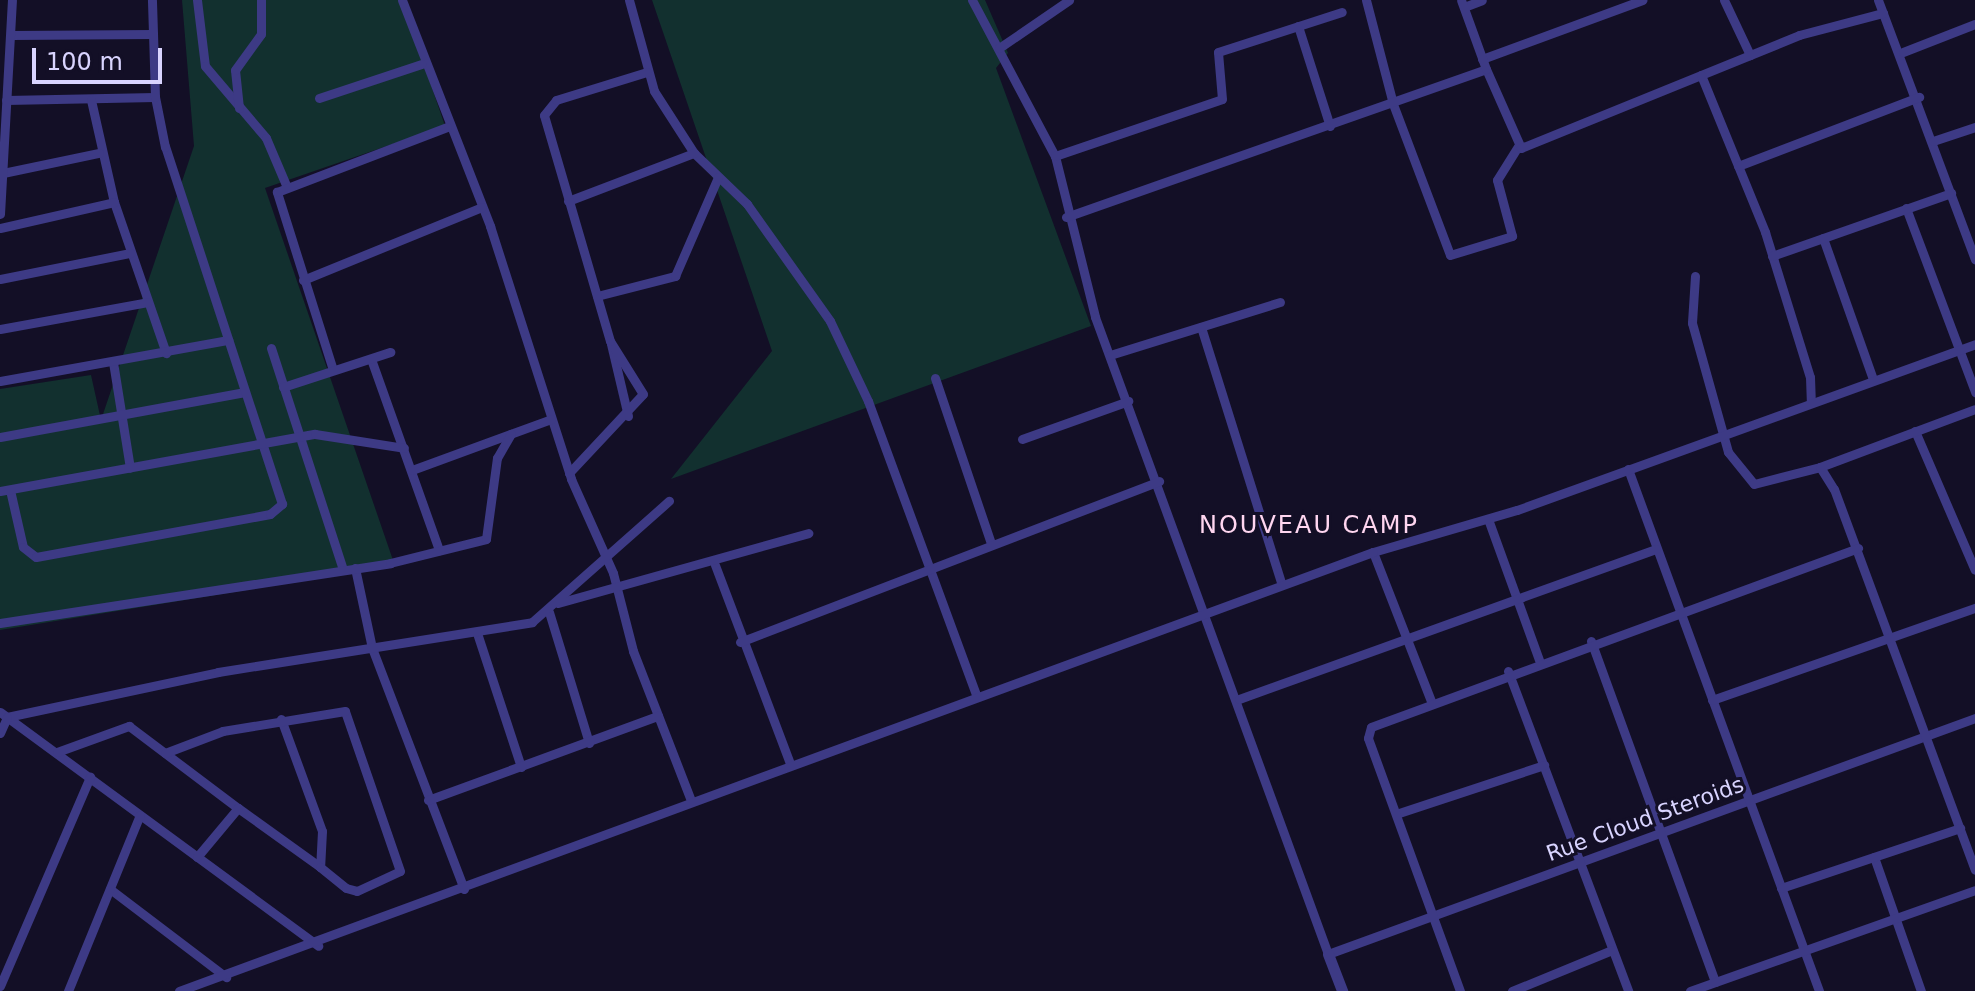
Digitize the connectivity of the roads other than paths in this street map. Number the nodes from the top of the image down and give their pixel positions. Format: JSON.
{"nodes":[{"id":1,"x":12,"y":0,"type":"edge"},
{"id":2,"x":152,"y":0,"type":"edge"},
{"id":3,"x":197,"y":0,"type":"edge"},
{"id":4,"x":261,"y":0,"type":"edge"},
{"id":5,"x":402,"y":0,"type":"edge"},
{"id":6,"x":629,"y":0,"type":"edge"},
{"id":7,"x":972,"y":0,"type":"edge"},
{"id":8,"x":1069,"y":0,"type":"edge"},
{"id":9,"x":1366,"y":0,"type":"edge"},
{"id":10,"x":1482,"y":0,"type":"edge"},
{"id":11,"x":1642,"y":0,"type":"edge"},
{"id":12,"x":1724,"y":0,"type":"edge"},
{"id":13,"x":1878,"y":0,"type":"edge"},
{"id":14,"x":1462,"y":4,"type":"edge"},
{"id":15,"x":1342,"y":12,"type":"dead end"},
{"id":16,"x":1883,"y":13,"type":"junction"},
{"id":17,"x":1975,"y":24,"type":"edge"},
{"id":18,"x":1298,"y":26,"type":"junction"},
{"id":19,"x":153,"y":34,"type":"junction"},
{"id":20,"x":11,"y":35,"type":"junction"},
{"id":21,"x":999,"y":48,"type":"junction"},
{"id":22,"x":1903,"y":52,"type":"junction"},
{"id":23,"x":1750,"y":55,"type":"junction"},
{"id":24,"x":1482,"y":59,"type":"junction"},
{"id":25,"x":421,"y":64,"type":"junction"},
{"id":26,"x":1486,"y":69,"type":"junction"},
{"id":27,"x":647,"y":72,"type":"junction"},
{"id":28,"x":1701,"y":75,"type":"junction"},
{"id":29,"x":155,"y":97,"type":"junction"},
{"id":30,"x":1919,"y":97,"type":"junction"},
{"id":31,"x":319,"y":98,"type":"dead end"},
{"id":32,"x":6,"y":100,"type":"junction"},
{"id":33,"x":91,"y":100,"type":"junction"},
{"id":34,"x":1393,"y":104,"type":"junction"},
{"id":35,"x":239,"y":108,"type":"junction"},
{"id":36,"x":1330,"y":126,"type":"junction"},
{"id":37,"x":447,"y":127,"type":"junction"},
{"id":38,"x":1975,"y":127,"type":"edge"},
{"id":39,"x":1933,"y":141,"type":"junction"},
{"id":40,"x":1518,"y":147,"type":"junction"},
{"id":41,"x":99,"y":153,"type":"junction"},
{"id":42,"x":694,"y":153,"type":"junction"},
{"id":43,"x":1055,"y":156,"type":"junction"},
{"id":44,"x":1738,"y":166,"type":"junction"},
{"id":45,"x":3,"y":173,"type":"junction"},
{"id":46,"x":718,"y":177,"type":"junction"},
{"id":47,"x":286,"y":185,"type":"junction"},
{"id":48,"x":1951,"y":193,"type":"junction"},
{"id":49,"x":568,"y":201,"type":"junction"},
{"id":50,"x":114,"y":202,"type":"junction"},
{"id":51,"x":482,"y":207,"type":"junction"},
{"id":52,"x":1906,"y":208,"type":"junction"},
{"id":53,"x":0,"y":214,"type":"edge"},
{"id":54,"x":1066,"y":217,"type":"junction"},
{"id":55,"x":0,"y":228,"type":"edge"},
{"id":56,"x":1971,"y":237,"type":"edge"},
{"id":57,"x":1823,"y":238,"type":"junction"},
{"id":58,"x":130,"y":253,"type":"junction"},
{"id":59,"x":1772,"y":256,"type":"junction"},
{"id":60,"x":1975,"y":259,"type":"edge"},
{"id":61,"x":1695,"y":276,"type":"dead end"},
{"id":62,"x":0,"y":279,"type":"edge"},
{"id":63,"x":303,"y":280,"type":"junction"},
{"id":64,"x":597,"y":296,"type":"junction"},
{"id":65,"x":148,"y":302,"type":"junction"},
{"id":66,"x":1280,"y":302,"type":"dead end"},
{"id":67,"x":1201,"y":327,"type":"junction"},
{"id":68,"x":0,"y":329,"type":"edge"},
{"id":69,"x":228,"y":340,"type":"junction"},
{"id":70,"x":610,"y":341,"type":"junction"},
{"id":71,"x":1975,"y":344,"type":"edge"},
{"id":72,"x":271,"y":348,"type":"dead end"},
{"id":73,"x":1960,"y":349,"type":"junction"},
{"id":74,"x":390,"y":352,"type":"dead end"},
{"id":75,"x":166,"y":353,"type":"junction"},
{"id":76,"x":1110,"y":355,"type":"junction"},
{"id":77,"x":371,"y":359,"type":"junction"},
{"id":78,"x":113,"y":362,"type":"junction"},
{"id":79,"x":333,"y":370,"type":"junction"},
{"id":80,"x":935,"y":378,"type":"dead end"},
{"id":81,"x":1873,"y":379,"type":"junction"},
{"id":82,"x":0,"y":381,"type":"edge"},
{"id":83,"x":283,"y":387,"type":"junction"},
{"id":84,"x":245,"y":392,"type":"junction"},
{"id":85,"x":1975,"y":392,"type":"edge"},
{"id":86,"x":1128,"y":401,"type":"junction"},
{"id":87,"x":1811,"y":401,"type":"junction"},
{"id":88,"x":1975,"y":409,"type":"edge"},
{"id":89,"x":122,"y":415,"type":"junction"},
{"id":90,"x":628,"y":416,"type":"junction"},
{"id":91,"x":551,"y":419,"type":"junction"},
{"id":92,"x":1725,"y":430,"type":"junction"},
{"id":93,"x":1915,"y":431,"type":"junction"},
{"id":94,"x":511,"y":434,"type":"junction"},
{"id":95,"x":0,"y":437,"type":"edge"},
{"id":96,"x":299,"y":437,"type":"junction"},
{"id":97,"x":1022,"y":439,"type":"dead end"},
{"id":98,"x":264,"y":444,"type":"junction"},
{"id":99,"x":404,"y":448,"type":"junction"},
{"id":100,"x":1820,"y":467,"type":"junction"},
{"id":101,"x":130,"y":468,"type":"junction"},
{"id":102,"x":1628,"y":469,"type":"junction"},
{"id":103,"x":412,"y":470,"type":"junction"},
{"id":104,"x":569,"y":473,"type":"junction"},
{"id":105,"x":1159,"y":481,"type":"junction"},
{"id":106,"x":5,"y":490,"type":"edge"},
{"id":107,"x":669,"y":501,"type":"dead end"},
{"id":108,"x":1488,"y":519,"type":"junction"},
{"id":109,"x":808,"y":533,"type":"dead end"},
{"id":110,"x":991,"y":543,"type":"junction"},
{"id":111,"x":1858,"y":548,"type":"junction"},
{"id":112,"x":1656,"y":549,"type":"junction"},
{"id":113,"x":439,"y":550,"type":"junction"},
{"id":114,"x":1373,"y":552,"type":"junction"},
{"id":115,"x":603,"y":554,"type":"junction"},
{"id":116,"x":715,"y":565,"type":"junction"},
{"id":117,"x":355,"y":568,"type":"junction"},
{"id":118,"x":927,"y":569,"type":"junction"},
{"id":119,"x":343,"y":570,"type":"junction"},
{"id":120,"x":1975,"y":570,"type":"edge"},
{"id":121,"x":1281,"y":583,"type":"junction"},
{"id":122,"x":616,"y":588,"type":"junction"},
{"id":123,"x":1516,"y":596,"type":"junction"},
{"id":124,"x":558,"y":603,"type":"junction"},
{"id":125,"x":1975,"y":608,"type":"edge"},
{"id":126,"x":1208,"y":611,"type":"junction"},
{"id":127,"x":549,"y":612,"type":"junction"},
{"id":128,"x":1681,"y":612,"type":"junction"},
{"id":129,"x":0,"y":623,"type":"edge"},
{"id":130,"x":477,"y":633,"type":"junction"},
{"id":131,"x":1407,"y":638,"type":"junction"},
{"id":132,"x":1893,"y":639,"type":"junction"},
{"id":133,"x":1591,"y":641,"type":"junction"},
{"id":134,"x":740,"y":642,"type":"junction"},
{"id":135,"x":372,"y":648,"type":"junction"},
{"id":136,"x":1539,"y":660,"type":"junction"},
{"id":137,"x":1508,"y":671,"type":"junction"},
{"id":138,"x":976,"y":695,"type":"junction"},
{"id":139,"x":1239,"y":699,"type":"junction"},
{"id":140,"x":1712,"y":700,"type":"junction"},
{"id":141,"x":1431,"y":701,"type":"junction"},
{"id":142,"x":3,"y":714,"type":"edge"},
{"id":143,"x":658,"y":716,"type":"junction"},
{"id":144,"x":1975,"y":718,"type":"edge"},
{"id":145,"x":281,"y":719,"type":"junction"},
{"id":146,"x":0,"y":733,"type":"edge"},
{"id":147,"x":1927,"y":733,"type":"junction"},
{"id":148,"x":589,"y":743,"type":"junction"},
{"id":149,"x":57,"y":752,"type":"junction"},
{"id":150,"x":165,"y":753,"type":"junction"},
{"id":151,"x":790,"y":763,"type":"junction"},
{"id":152,"x":1544,"y":765,"type":"junction"},
{"id":153,"x":521,"y":767,"type":"junction"},
{"id":154,"x":90,"y":777,"type":"junction"},
{"id":155,"x":690,"y":798,"type":"junction"},
{"id":156,"x":428,"y":800,"type":"junction"},
{"id":157,"x":1752,"y":800,"type":"junction"},
{"id":158,"x":238,"y":808,"type":"junction"},
{"id":159,"x":1399,"y":813,"type":"junction"},
{"id":160,"x":140,"y":815,"type":"junction"},
{"id":161,"x":1960,"y":828,"type":"junction"},
{"id":162,"x":1660,"y":834,"type":"junction"},
{"id":163,"x":197,"y":857,"type":"junction"},
{"id":164,"x":1874,"y":857,"type":"junction"},
{"id":165,"x":1581,"y":863,"type":"junction"},
{"id":166,"x":320,"y":867,"type":"junction"},
{"id":167,"x":1975,"y":870,"type":"edge"},
{"id":168,"x":1781,"y":888,"type":"junction"},
{"id":169,"x":110,"y":889,"type":"junction"},
{"id":170,"x":464,"y":889,"type":"junction"},
{"id":171,"x":1975,"y":890,"type":"edge"},
{"id":172,"x":1433,"y":914,"type":"junction"},
{"id":173,"x":1896,"y":919,"type":"junction"},
{"id":174,"x":318,"y":946,"type":"junction"},
{"id":175,"x":1612,"y":950,"type":"junction"},
{"id":176,"x":1804,"y":951,"type":"junction"},
{"id":177,"x":1328,"y":954,"type":"junction"},
{"id":178,"x":226,"y":977,"type":"junction"},
{"id":179,"x":1715,"y":982,"type":"junction"},
{"id":180,"x":0,"y":986,"type":"edge"},
{"id":181,"x":1530,"y":987,"type":"edge"},
{"id":182,"x":68,"y":991,"type":"edge"},
{"id":183,"x":179,"y":991,"type":"edge"},
{"id":184,"x":1342,"y":991,"type":"edge"},
{"id":185,"x":1460,"y":991,"type":"edge"},
{"id":186,"x":1512,"y":991,"type":"edge"},
{"id":187,"x":1628,"y":991,"type":"edge"},
{"id":188,"x":1690,"y":991,"type":"edge"},
{"id":189,"x":1819,"y":991,"type":"edge"},
{"id":190,"x":1921,"y":991,"type":"edge"}],
"edges":[{"from":1,"to":20,"type":"street"},
{"from":2,"to":19,"type":"street"},
{"from":3,"to":35,"type":"street"},
{"from":4,"to":35,"type":"street"},
{"from":5,"to":25,"type":"street"},
{"from":6,"to":27,"type":"street"},
{"from":7,"to":21,"type":"street"},
{"from":8,"to":21,"type":"street"},
{"from":9,"to":34,"type":"street"},
{"from":10,"to":14,"type":"street"},
{"from":11,"to":24,"type":"street"},
{"from":12,"to":23,"type":"street"},
{"from":13,"to":16,"type":"street"},
{"from":14,"to":24,"type":"street"},
{"from":15,"to":18,"type":"street"},
{"from":16,"to":22,"type":"street"},
{"from":16,"to":23,"type":"street"},
{"from":17,"to":22,"type":"street"},
{"from":18,"to":36,"type":"street"},
{"from":18,"to":43,"type":"street"},
{"from":19,"to":20,"type":"street"},
{"from":19,"to":29,"type":"street"},
{"from":20,"to":32,"type":"street"},
{"from":21,"to":43,"type":"street"},
{"from":22,"to":30,"type":"street"},
{"from":23,"to":28,"type":"street"},
{"from":24,"to":26,"type":"street"},
{"from":25,"to":31,"type":"street"},
{"from":25,"to":37,"type":"street"},
{"from":26,"to":34,"type":"street"},
{"from":26,"to":40,"type":"street"},
{"from":27,"to":42,"type":"street"},
{"from":27,"to":49,"type":"street"},
{"from":28,"to":40,"type":"street"},
{"from":28,"to":44,"type":"street"},
{"from":29,"to":33,"type":"street"},
{"from":29,"to":69,"type":"street"},
{"from":30,"to":39,"type":"street"},
{"from":30,"to":44,"type":"street"},
{"from":32,"to":33,"type":"street"},
{"from":32,"to":45,"type":"street"},
{"from":33,"to":41,"type":"street"},
{"from":34,"to":36,"type":"street"},
{"from":34,"to":40,"type":"street"},
{"from":35,"to":47,"type":"street"},
{"from":36,"to":54,"type":"street"},
{"from":37,"to":47,"type":"street"},
{"from":37,"to":51,"type":"street"},
{"from":38,"to":39,"type":"street"},
{"from":39,"to":48,"type":"street"},
{"from":41,"to":45,"type":"street"},
{"from":41,"to":50,"type":"street"},
{"from":42,"to":46,"type":"street"},
{"from":42,"to":49,"type":"street"},
{"from":43,"to":54,"type":"street"},
{"from":44,"to":59,"type":"street"},
{"from":45,"to":53,"type":"street"},
{"from":46,"to":64,"type":"street"},
{"from":46,"to":118,"type":"street"},
{"from":47,"to":63,"type":"street"},
{"from":48,"to":52,"type":"street"},
{"from":48,"to":56,"type":"street"},
{"from":49,"to":64,"type":"street"},
{"from":50,"to":55,"type":"street"},
{"from":50,"to":58,"type":"street"},
{"from":51,"to":63,"type":"street"},
{"from":51,"to":91,"type":"street"},
{"from":52,"to":57,"type":"street"},
{"from":52,"to":73,"type":"street"},
{"from":54,"to":76,"type":"street"},
{"from":56,"to":60,"type":"street"},
{"from":57,"to":59,"type":"street"},
{"from":57,"to":81,"type":"street"},
{"from":58,"to":62,"type":"street"},
{"from":58,"to":65,"type":"street"},
{"from":59,"to":87,"type":"street"},
{"from":61,"to":92,"type":"street"},
{"from":63,"to":79,"type":"street"},
{"from":64,"to":70,"type":"street"},
{"from":65,"to":68,"type":"street"},
{"from":65,"to":75,"type":"street"},
{"from":66,"to":67,"type":"street"},
{"from":67,"to":76,"type":"street"},
{"from":67,"to":121,"type":"street"},
{"from":69,"to":75,"type":"street"},
{"from":69,"to":84,"type":"street"},
{"from":70,"to":90,"type":"street"},
{"from":70,"to":90,"type":"street"},
{"from":71,"to":73,"type":"street"},
{"from":72,"to":83,"type":"street"},
{"from":73,"to":81,"type":"street"},
{"from":73,"to":85,"type":"street"},
{"from":74,"to":77,"type":"street"},
{"from":75,"to":78,"type":"street"},
{"from":76,"to":86,"type":"street"},
{"from":77,"to":79,"type":"street"},
{"from":77,"to":99,"type":"street"},
{"from":78,"to":82,"type":"street"},
{"from":78,"to":89,"type":"street"},
{"from":79,"to":83,"type":"street"},
{"from":80,"to":110,"type":"street"},
{"from":81,"to":87,"type":"street"},
{"from":83,"to":96,"type":"street"},
{"from":84,"to":89,"type":"street"},
{"from":84,"to":98,"type":"street"},
{"from":86,"to":97,"type":"street"},
{"from":86,"to":105,"type":"street"},
{"from":87,"to":92,"type":"street"},
{"from":88,"to":93,"type":"street"},
{"from":89,"to":95,"type":"street"},
{"from":89,"to":101,"type":"street"},
{"from":90,"to":104,"type":"street"},
{"from":91,"to":94,"type":"street"},
{"from":91,"to":104,"type":"street"},
{"from":92,"to":100,"type":"street"},
{"from":92,"to":102,"type":"street"},
{"from":93,"to":100,"type":"street"},
{"from":93,"to":120,"type":"street"},
{"from":94,"to":103,"type":"street"},
{"from":94,"to":113,"type":"street"},
{"from":96,"to":98,"type":"street"},
{"from":96,"to":99,"type":"street"},
{"from":96,"to":119,"type":"street"},
{"from":98,"to":101,"type":"street"},
{"from":98,"to":106,"type":"street"},
{"from":99,"to":103,"type":"street"},
{"from":100,"to":111,"type":"street"},
{"from":101,"to":106,"type":"street"},
{"from":102,"to":108,"type":"street"},
{"from":102,"to":112,"type":"street"},
{"from":103,"to":113,"type":"street"},
{"from":104,"to":115,"type":"street"},
{"from":105,"to":110,"type":"street"},
{"from":105,"to":126,"type":"street"},
{"from":107,"to":115,"type":"street"},
{"from":108,"to":114,"type":"street"},
{"from":108,"to":123,"type":"street"},
{"from":109,"to":116,"type":"street"},
{"from":110,"to":118,"type":"street"},
{"from":111,"to":128,"type":"street"},
{"from":111,"to":132,"type":"street"},
{"from":112,"to":123,"type":"street"},
{"from":112,"to":128,"type":"street"},
{"from":113,"to":117,"type":"street"},
{"from":114,"to":121,"type":"street"},
{"from":114,"to":131,"type":"street"},
{"from":115,"to":122,"type":"street"},
{"from":115,"to":124,"type":"street"},
{"from":116,"to":122,"type":"street"},
{"from":116,"to":134,"type":"street"},
{"from":117,"to":119,"type":"street"},
{"from":117,"to":135,"type":"street"},
{"from":118,"to":134,"type":"street"},
{"from":118,"to":138,"type":"street"},
{"from":119,"to":129,"type":"street"},
{"from":121,"to":126,"type":"street"},
{"from":122,"to":124,"type":"street"},
{"from":122,"to":143,"type":"street"},
{"from":123,"to":131,"type":"street"},
{"from":123,"to":136,"type":"street"},
{"from":124,"to":127,"type":"street"},
{"from":125,"to":132,"type":"street"},
{"from":126,"to":138,"type":"street"},
{"from":126,"to":139,"type":"street"},
{"from":127,"to":130,"type":"street"},
{"from":127,"to":148,"type":"street"},
{"from":128,"to":133,"type":"street"},
{"from":128,"to":140,"type":"street"},
{"from":130,"to":135,"type":"street"},
{"from":130,"to":153,"type":"street"},
{"from":131,"to":139,"type":"street"},
{"from":131,"to":141,"type":"street"},
{"from":132,"to":140,"type":"street"},
{"from":132,"to":147,"type":"street"},
{"from":133,"to":136,"type":"street"},
{"from":133,"to":162,"type":"street"},
{"from":134,"to":151,"type":"street"},
{"from":135,"to":142,"type":"street"},
{"from":135,"to":156,"type":"street"},
{"from":136,"to":137,"type":"street"},
{"from":137,"to":141,"type":"street"},
{"from":137,"to":152,"type":"street"},
{"from":138,"to":151,"type":"street"},
{"from":139,"to":177,"type":"street"},
{"from":140,"to":157,"type":"street"},
{"from":141,"to":159,"type":"street"},
{"from":142,"to":146,"type":"street"},
{"from":142,"to":149,"type":"street"},
{"from":143,"to":148,"type":"street"},
{"from":143,"to":155,"type":"street"},
{"from":144,"to":147,"type":"street","name":"Rue Cloud Steroids"},
{"from":145,"to":150,"type":"street"},
{"from":145,"to":166,"type":"street"},
{"from":145,"to":166,"type":"street"},
{"from":147,"to":157,"type":"street","name":"Rue Cloud Steroids"},
{"from":147,"to":161,"type":"street"},
{"from":148,"to":153,"type":"street"},
{"from":149,"to":150,"type":"street"},
{"from":149,"to":154,"type":"street"},
{"from":150,"to":158,"type":"street"},
{"from":151,"to":155,"type":"street"},
{"from":152,"to":159,"type":"street"},
{"from":152,"to":165,"type":"street"},
{"from":153,"to":156,"type":"street"},
{"from":154,"to":160,"type":"street"},
{"from":154,"to":180,"type":"street"},
{"from":155,"to":170,"type":"street"},
{"from":156,"to":170,"type":"street"},
{"from":157,"to":162,"type":"street","name":"Rue Cloud Steroids"},
{"from":157,"to":168,"type":"street"},
{"from":158,"to":163,"type":"street"},
{"from":158,"to":166,"type":"street"},
{"from":159,"to":172,"type":"street"},
{"from":160,"to":163,"type":"street"},
{"from":160,"to":169,"type":"street"},
{"from":161,"to":164,"type":"street"},
{"from":161,"to":167,"type":"street"},
{"from":162,"to":165,"type":"street","name":"Rue Cloud Steroids"},
{"from":162,"to":179,"type":"street"},
{"from":163,"to":174,"type":"street"},
{"from":164,"to":168,"type":"street"},
{"from":164,"to":173,"type":"street"},
{"from":165,"to":172,"type":"street","name":"Rue Cloud Steroids"},
{"from":165,"to":175,"type":"street"},
{"from":168,"to":176,"type":"street"},
{"from":169,"to":178,"type":"street"},
{"from":169,"to":182,"type":"street"},
{"from":170,"to":174,"type":"street"},
{"from":171,"to":173,"type":"street"},
{"from":172,"to":177,"type":"street","name":"Rue Cloud Steroids"},
{"from":172,"to":185,"type":"street"},
{"from":173,"to":176,"type":"street"},
{"from":173,"to":190,"type":"street"},
{"from":174,"to":178,"type":"street"},
{"from":175,"to":181,"type":"street"},
{"from":175,"to":187,"type":"street"},
{"from":176,"to":179,"type":"street"},
{"from":176,"to":189,"type":"street"},
{"from":177,"to":184,"type":"street"},
{"from":178,"to":183,"type":"street"},
{"from":179,"to":188,"type":"street"},
{"from":181,"to":186,"type":"street"}]}
